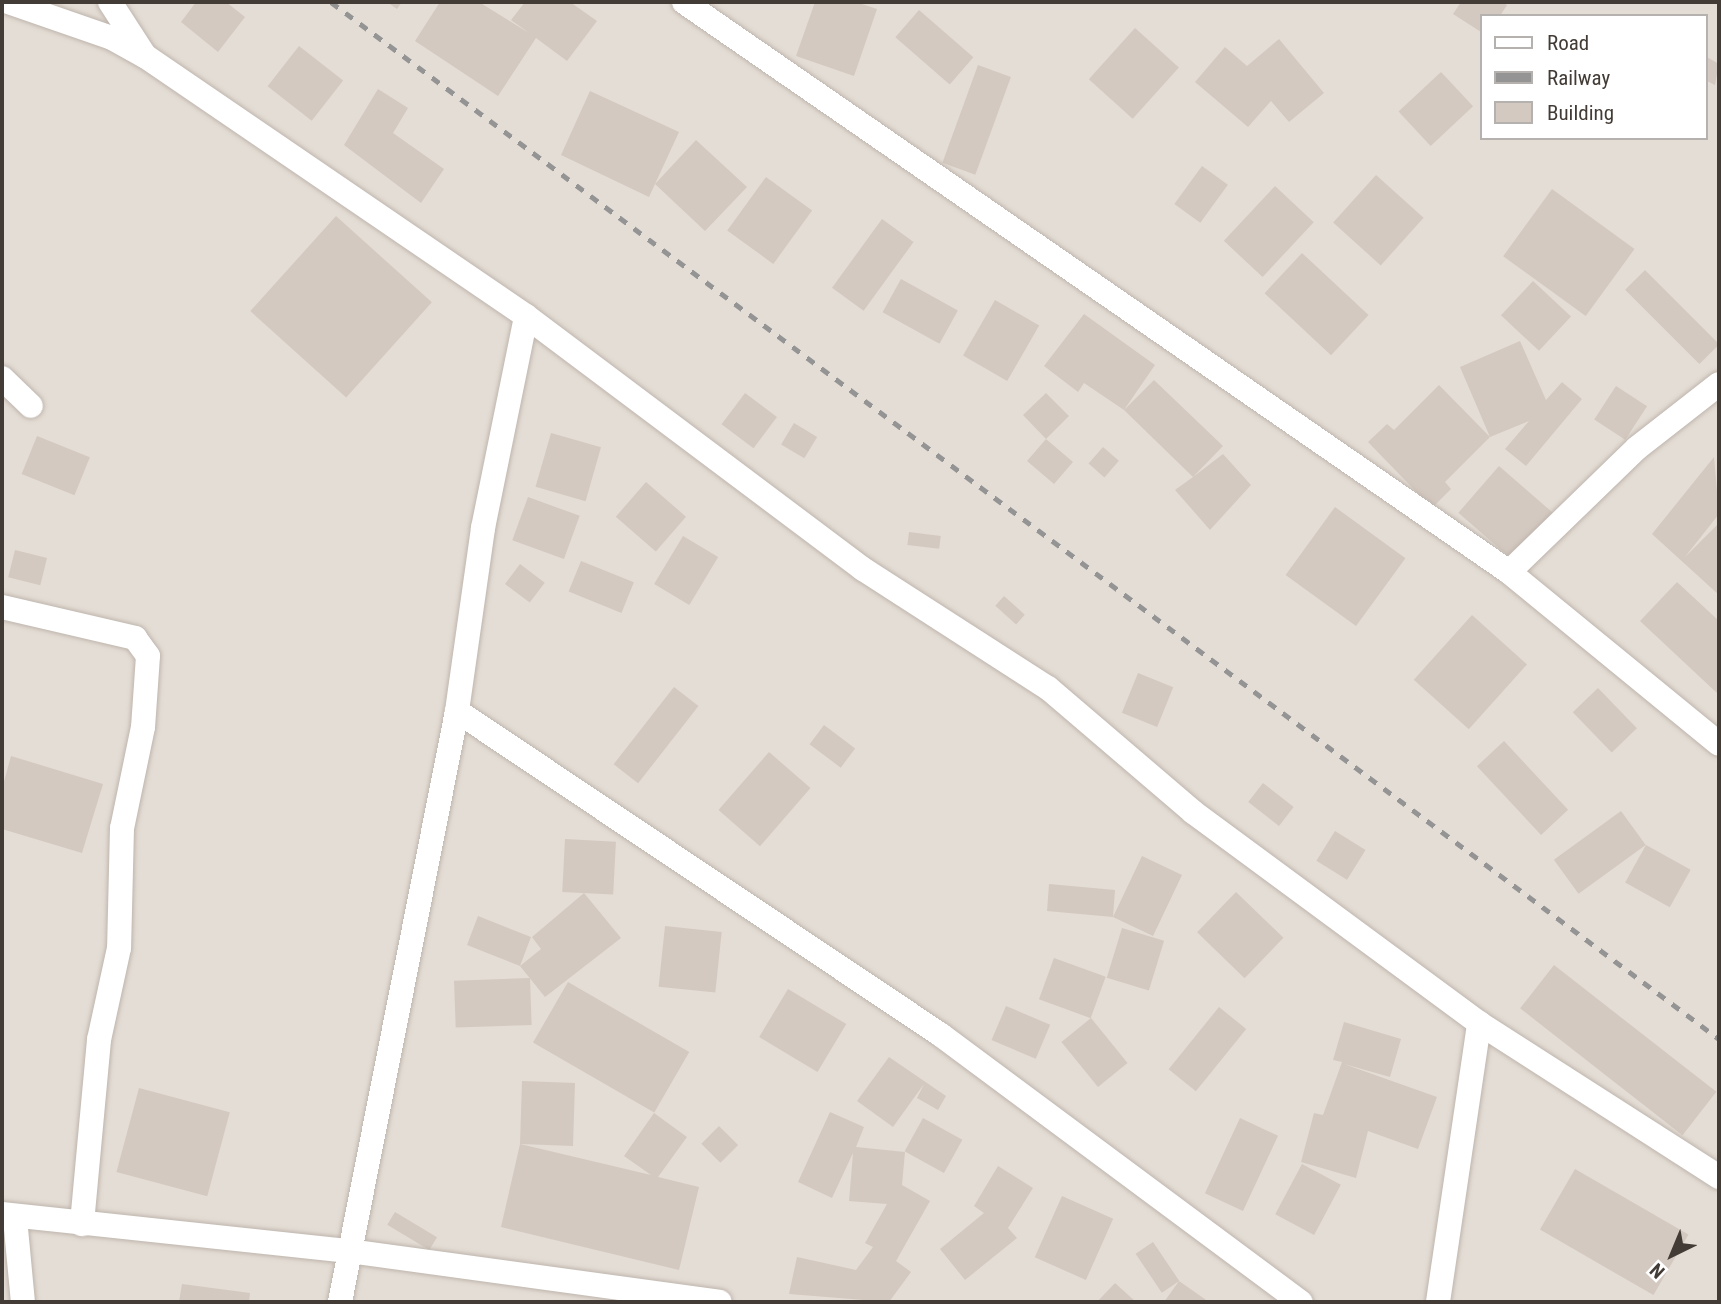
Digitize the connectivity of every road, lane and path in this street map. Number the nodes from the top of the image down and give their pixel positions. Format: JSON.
{"nodes":[{"id":1,"x":9,"y":2,"type":"edge"},
{"id":2,"x":110,"y":2,"type":"edge"},
{"id":3,"x":684,"y":2,"type":"edge"},
{"id":4,"x":145,"y":56,"type":"junction"},
{"id":5,"x":526,"y":316,"type":"junction"},
{"id":6,"x":2,"y":377,"type":"edge"},
{"id":7,"x":1719,"y":384,"type":"edge"},
{"id":8,"x":32,"y":406,"type":"dead end"},
{"id":9,"x":1509,"y":572,"type":"junction"},
{"id":10,"x":2,"y":607,"type":"edge"},
{"id":11,"x":457,"y":711,"type":"junction"},
{"id":12,"x":1719,"y":744,"type":"edge"},
{"id":13,"x":1479,"y":1023,"type":"junction"},
{"id":14,"x":1719,"y":1177,"type":"edge"},
{"id":15,"x":8,"y":1216,"type":"edge"},
{"id":16,"x":82,"y":1224,"type":"junction"},
{"id":17,"x":349,"y":1251,"type":"junction"},
{"id":18,"x":23,"y":1302,"type":"edge"},
{"id":19,"x":340,"y":1302,"type":"edge"},
{"id":20,"x":720,"y":1302,"type":"edge"},
{"id":21,"x":1301,"y":1302,"type":"edge"},
{"id":22,"x":1438,"y":1302,"type":"edge"}],
"edges":[{"from":1,"to":4,"type":"street"},
{"from":2,"to":4,"type":"street"},
{"from":3,"to":9,"type":"street"},
{"from":4,"to":5,"type":"street"},
{"from":5,"to":11,"type":"street"},
{"from":5,"to":13,"type":"street"},
{"from":6,"to":8,"type":"street"},
{"from":7,"to":9,"type":"street"},
{"from":9,"to":12,"type":"street"},
{"from":10,"to":16,"type":"street"},
{"from":11,"to":17,"type":"street"},
{"from":11,"to":21,"type":"street"},
{"from":13,"to":14,"type":"street"},
{"from":13,"to":22,"type":"street"},
{"from":15,"to":16,"type":"street"},
{"from":15,"to":18,"type":"street"},
{"from":16,"to":17,"type":"street"},
{"from":17,"to":19,"type":"street"},
{"from":17,"to":20,"type":"street"}]}
